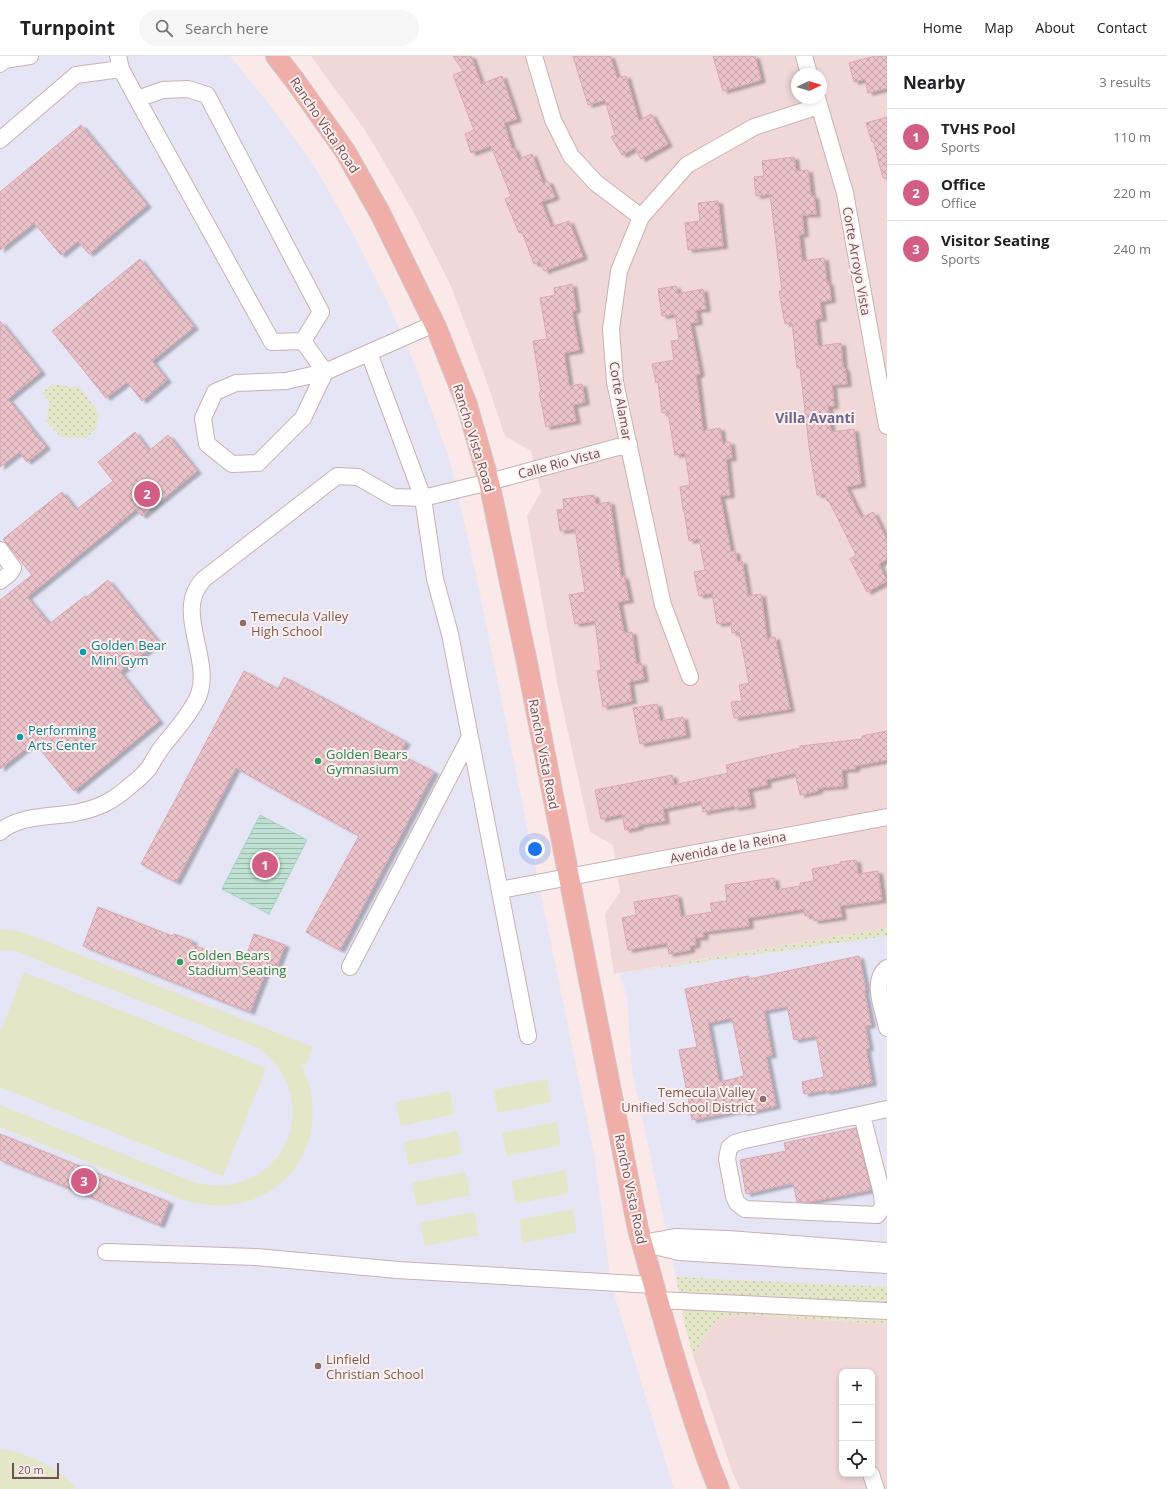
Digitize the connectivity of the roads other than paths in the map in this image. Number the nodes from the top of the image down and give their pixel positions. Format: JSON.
{"nodes":[{"id":1,"x":30,"y":56,"type":"edge"},
{"id":2,"x":276,"y":56,"type":"edge"},
{"id":3,"x":534,"y":56,"type":"edge"},
{"id":4,"x":804,"y":56,"type":"edge"},
{"id":5,"x":119,"y":62,"type":"edge"},
{"id":6,"x":0,"y":64,"type":"edge"},
{"id":7,"x":807,"y":68,"type":"edge"},
{"id":8,"x":137,"y":99,"type":"junction"},
{"id":9,"x":813,"y":104,"type":"edge"},
{"id":10,"x":819,"y":104,"type":"edge"},
{"id":11,"x":0,"y":140,"type":"edge"},
{"id":12,"x":641,"y":217,"type":"junction"},
{"id":13,"x":434,"y":324,"type":"junction"},
{"id":14,"x":302,"y":341,"type":"junction"},
{"id":15,"x":368,"y":353,"type":"junction"},
{"id":16,"x":325,"y":372,"type":"junction"},
{"id":17,"x":887,"y":426,"type":"edge"},
{"id":18,"x":629,"y":444,"type":"junction"},
{"id":19,"x":489,"y":482,"type":"junction"},
{"id":20,"x":423,"y":498,"type":"junction"},
{"id":21,"x":0,"y":550,"type":"edge"},
{"id":22,"x":0,"y":581,"type":"edge"},
{"id":23,"x":690,"y":677,"type":"dead end"},
{"id":24,"x":470,"y":737,"type":"junction"},
{"id":25,"x":887,"y":817,"type":"edge"},
{"id":26,"x":0,"y":832,"type":"edge"},
{"id":27,"x":568,"y":878,"type":"junction"},
{"id":28,"x":500,"y":890,"type":"junction"},
{"id":29,"x":350,"y":967,"type":"dead end"},
{"id":30,"x":887,"y":968,"type":"edge"},
{"id":31,"x":887,"y":1028,"type":"edge"},
{"id":32,"x":528,"y":1036,"type":"dead end"},
{"id":33,"x":887,"y":1109,"type":"edge"},
{"id":34,"x":862,"y":1115,"type":"junction"},
{"id":35,"x":642,"y":1243,"type":"junction"},
{"id":36,"x":887,"y":1251,"type":"edge"},
{"id":37,"x":106,"y":1252,"type":"dead end"},
{"id":38,"x":887,"y":1265,"type":"edge"},
{"id":39,"x":656,"y":1293,"type":"junction"},
{"id":40,"x":887,"y":1311,"type":"edge"},
{"id":41,"x":872,"y":1477,"type":"edge"},
{"id":42,"x":719,"y":1489,"type":"edge"},
{"id":43,"x":876,"y":1489,"type":"edge"}],
"edges":[{"from":1,"to":6,"type":"street"},
{"from":2,"to":13,"type":"main road","name":"Rancho Vista Road"},
{"from":3,"to":12,"type":"street"},
{"from":4,"to":7,"type":"street"},
{"from":5,"to":8,"type":"street"},
{"from":5,"to":11,"type":"street"},
{"from":8,"to":14,"type":"street"},
{"from":8,"to":14,"type":"street"},
{"from":9,"to":12,"type":"street","name":"Corte Alamar"},
{"from":10,"to":17,"type":"street","name":"Corte Arroyo Vista"},
{"from":12,"to":18,"type":"street","name":"Corte Alamar"},
{"from":13,"to":15,"type":"street"},
{"from":13,"to":19,"type":"main road","name":"Rancho Vista Road"},
{"from":14,"to":16,"type":"street"},
{"from":15,"to":16,"type":"street"},
{"from":15,"to":20,"type":"street"},
{"from":16,"to":16,"type":"street"},
{"from":18,"to":19,"type":"street","name":"Calle Rio Vista"},
{"from":18,"to":23,"type":"street","name":"Corte Alamar"},
{"from":19,"to":20,"type":"street","name":"Calle Rio Vista"},
{"from":19,"to":27,"type":"main road","name":"Rancho Vista Road"},
{"from":20,"to":24,"type":"street"},
{"from":20,"to":26,"type":"street","name":"Calle Rio Vista"},
{"from":21,"to":22,"type":"street"},
{"from":24,"to":28,"type":"street"},
{"from":24,"to":29,"type":"street"},
{"from":25,"to":27,"type":"street","name":"Avenida de la Reina"},
{"from":27,"to":28,"type":"street","name":"Avenida de la Reina"},
{"from":27,"to":35,"type":"main road","name":"Rancho Vista Road"},
{"from":28,"to":32,"type":"street"},
{"from":30,"to":31,"type":"street"},
{"from":33,"to":34,"type":"street"},
{"from":34,"to":34,"type":"street"},
{"from":35,"to":36,"type":"street"},
{"from":35,"to":38,"type":"street"},
{"from":35,"to":39,"type":"main road","name":"Rancho Vista Road"},
{"from":37,"to":39,"type":"street"},
{"from":39,"to":40,"type":"street"},
{"from":39,"to":42,"type":"main road","name":"Rancho Vista Road"},
{"from":41,"to":43,"type":"street"}]}
